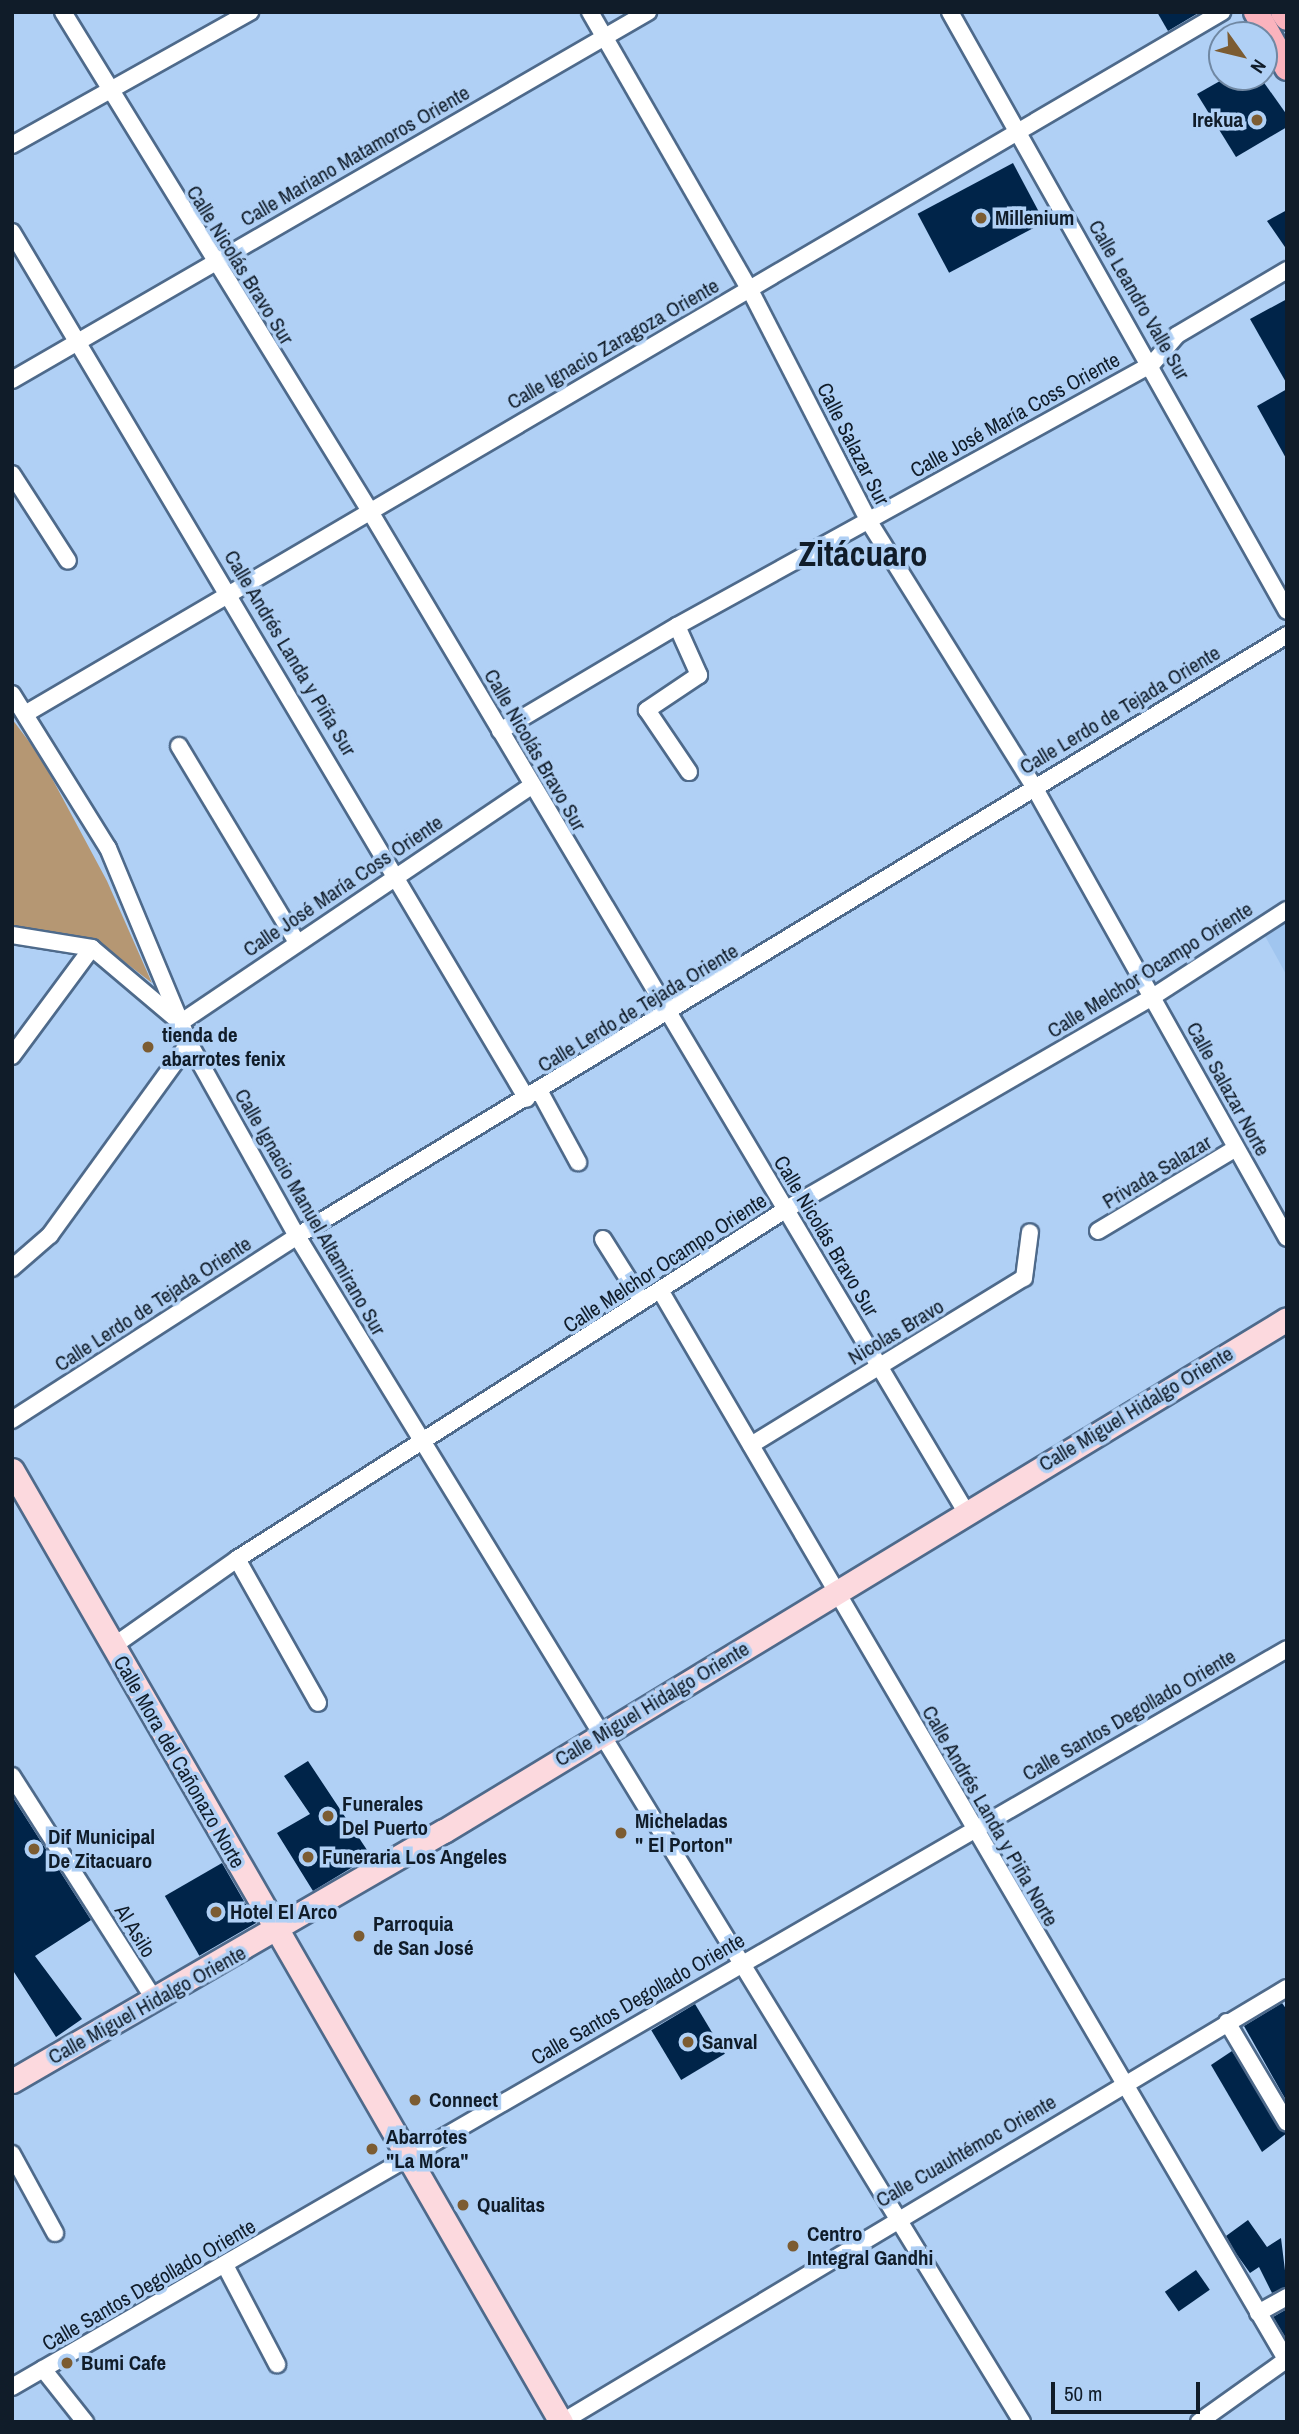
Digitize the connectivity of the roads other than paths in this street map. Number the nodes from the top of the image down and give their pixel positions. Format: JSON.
{"nodes":[{"id":1,"x":63,"y":12,"type":"edge"},
{"id":2,"x":250,"y":12,"type":"edge"},
{"id":3,"x":590,"y":12,"type":"edge"},
{"id":4,"x":648,"y":12,"type":"edge"},
{"id":5,"x":950,"y":12,"type":"edge"},
{"id":6,"x":1222,"y":12,"type":"edge"},
{"id":7,"x":1256,"y":12,"type":"edge"},
{"id":8,"x":1283,"y":12,"type":"edge"},
{"id":9,"x":1287,"y":18,"type":"edge"},
{"id":10,"x":604,"y":36,"type":"junction"},
{"id":11,"x":1287,"y":68,"type":"edge"},
{"id":12,"x":106,"y":89,"type":"junction"},
{"id":13,"x":1019,"y":132,"type":"junction"},
{"id":14,"x":12,"y":145,"type":"edge"},
{"id":15,"x":12,"y":232,"type":"edge"},
{"id":16,"x":214,"y":262,"type":"junction"},
{"id":17,"x":1287,"y":270,"type":"edge"},
{"id":18,"x":750,"y":290,"type":"junction"},
{"id":19,"x":81,"y":341,"type":"junction"},
{"id":20,"x":1152,"y":363,"type":"junction"},
{"id":21,"x":12,"y":380,"type":"edge"},
{"id":22,"x":12,"y":474,"type":"edge"},
{"id":23,"x":368,"y":508,"type":"junction"},
{"id":24,"x":868,"y":520,"type":"junction"},
{"id":25,"x":68,"y":561,"type":"dead end"},
{"id":26,"x":230,"y":593,"type":"junction"},
{"id":27,"x":1287,"y":611,"type":"edge"},
{"id":28,"x":677,"y":626,"type":"junction"},
{"id":29,"x":1287,"y":635,"type":"edge"},
{"id":30,"x":12,"y":694,"type":"edge"},
{"id":31,"x":25,"y":714,"type":"junction"},
{"id":32,"x":500,"y":731,"type":"junction"},
{"id":33,"x":179,"y":746,"type":"dead end"},
{"id":34,"x":689,"y":772,"type":"dead end"},
{"id":35,"x":531,"y":786,"type":"junction"},
{"id":36,"x":1034,"y":787,"type":"junction"},
{"id":37,"x":397,"y":875,"type":"junction"},
{"id":38,"x":1287,"y":910,"type":"edge"},
{"id":39,"x":12,"y":935,"type":"edge"},
{"id":40,"x":297,"y":942,"type":"junction"},
{"id":41,"x":92,"y":948,"type":"junction"},
{"id":42,"x":1154,"y":996,"type":"junction"},
{"id":43,"x":669,"y":1014,"type":"junction"},
{"id":44,"x":180,"y":1023,"type":"junction"},
{"id":45,"x":190,"y":1043,"type":"junction"},
{"id":46,"x":12,"y":1056,"type":"edge"},
{"id":47,"x":533,"y":1095,"type":"junction"},
{"id":48,"x":1236,"y":1149,"type":"junction"},
{"id":49,"x":578,"y":1161,"type":"dead end"},
{"id":50,"x":785,"y":1210,"type":"junction"},
{"id":51,"x":1098,"y":1231,"type":"dead end"},
{"id":52,"x":1030,"y":1232,"type":"dead end"},
{"id":53,"x":297,"y":1237,"type":"junction"},
{"id":54,"x":1287,"y":1238,"type":"edge"},
{"id":55,"x":603,"y":1239,"type":"dead end"},
{"id":56,"x":12,"y":1268,"type":"edge"},
{"id":57,"x":660,"y":1290,"type":"junction"},
{"id":58,"x":642,"y":1301,"type":"junction"},
{"id":59,"x":1287,"y":1320,"type":"edge"},
{"id":60,"x":879,"y":1367,"type":"junction"},
{"id":61,"x":12,"y":1420,"type":"edge"},
{"id":62,"x":751,"y":1445,"type":"junction"},
{"id":63,"x":422,"y":1446,"type":"junction"},
{"id":64,"x":12,"y":1470,"type":"edge"},
{"id":65,"x":966,"y":1512,"type":"junction"},
{"id":66,"x":237,"y":1559,"type":"junction"},
{"id":67,"x":837,"y":1591,"type":"junction"},
{"id":68,"x":112,"y":1647,"type":"junction"},
{"id":69,"x":1287,"y":1649,"type":"edge"},
{"id":70,"x":318,"y":1703,"type":"dead end"},
{"id":71,"x":601,"y":1735,"type":"junction"},
{"id":72,"x":12,"y":1776,"type":"edge"},
{"id":73,"x":973,"y":1829,"type":"junction"},
{"id":74,"x":276,"y":1931,"type":"junction"},
{"id":75,"x":739,"y":1964,"type":"junction"},
{"id":76,"x":1287,"y":1988,"type":"edge"},
{"id":77,"x":156,"y":2002,"type":"junction"},
{"id":78,"x":1227,"y":2022,"type":"junction"},
{"id":79,"x":12,"y":2081,"type":"edge"},
{"id":80,"x":1121,"y":2085,"type":"junction"},
{"id":81,"x":1287,"y":2123,"type":"edge"},
{"id":82,"x":12,"y":2154,"type":"edge"},
{"id":83,"x":411,"y":2155,"type":"junction"},
{"id":84,"x":897,"y":2216,"type":"junction"},
{"id":85,"x":55,"y":2233,"type":"dead end"},
{"id":86,"x":226,"y":2267,"type":"junction"},
{"id":87,"x":1287,"y":2297,"type":"edge"},
{"id":88,"x":1258,"y":2313,"type":"junction"},
{"id":89,"x":1287,"y":2360,"type":"edge"},
{"id":90,"x":277,"y":2364,"type":"dead end"},
{"id":91,"x":43,"y":2369,"type":"junction"},
{"id":92,"x":12,"y":2387,"type":"edge"},
{"id":93,"x":85,"y":2422,"type":"edge"},
{"id":94,"x":562,"y":2422,"type":"edge"},
{"id":95,"x":1022,"y":2422,"type":"edge"},
{"id":96,"x":1199,"y":2422,"type":"edge"}],
"edges":[{"from":1,"to":12,"type":"street","name":"Calle Nicolás Bravo Sur"},
{"from":2,"to":12,"type":"street"},
{"from":3,"to":10,"type":"street","name":"Calle Salazar Sur"},
{"from":4,"to":10,"type":"street","name":"Calle Mariano Matamoros Oriente"},
{"from":5,"to":13,"type":"street","name":"Calle Leandro Valle Sur"},
{"from":6,"to":13,"type":"street","name":"Calle Ignacio Zaragoza Oriente"},
{"from":7,"to":11,"type":"main road"},
{"from":8,"to":9,"type":"main road"},
{"from":10,"to":16,"type":"street","name":"Calle Mariano Matamoros Oriente"},
{"from":10,"to":18,"type":"street","name":"Calle Salazar Sur"},
{"from":12,"to":14,"type":"street"},
{"from":12,"to":16,"type":"street","name":"Calle Nicolás Bravo Sur"},
{"from":13,"to":18,"type":"street","name":"Calle Ignacio Zaragoza Oriente"},
{"from":13,"to":20,"type":"street","name":"Calle Leandro Valle Sur"},
{"from":15,"to":19,"type":"street","name":"Calle Andrés Landa y Piña Sur"},
{"from":16,"to":19,"type":"street","name":"Calle Mariano Matamoros Oriente"},
{"from":16,"to":23,"type":"street","name":"Calle Nicolás Bravo Sur"},
{"from":17,"to":20,"type":"street","name":"Calle José María Coss Oriente"},
{"from":18,"to":23,"type":"street","name":"Calle Ignacio Zaragoza Oriente"},
{"from":18,"to":24,"type":"street","name":"Calle Salazar Sur"},
{"from":19,"to":21,"type":"street","name":"Calle Mariano Matamoros Oriente"},
{"from":19,"to":26,"type":"street","name":"Calle Andrés Landa y Piña Sur"},
{"from":20,"to":24,"type":"street","name":"Calle José María Coss Oriente"},
{"from":20,"to":27,"type":"street","name":"Calle Leandro Valle Sur"},
{"from":22,"to":25,"type":"street"},
{"from":23,"to":26,"type":"street","name":"Calle Ignacio Zaragoza Oriente"},
{"from":23,"to":32,"type":"street","name":"Calle Nicolás Bravo Sur"},
{"from":24,"to":28,"type":"street","name":"Calle José María Coss Oriente"},
{"from":24,"to":36,"type":"street","name":"Calle Salazar Sur"},
{"from":26,"to":31,"type":"street","name":"Calle Ignacio Zaragoza Oriente"},
{"from":26,"to":37,"type":"street","name":"Calle Andrés Landa y Piña Sur"},
{"from":28,"to":32,"type":"street","name":"Calle José María Coss Oriente"},
{"from":28,"to":34,"type":"street"},
{"from":29,"to":36,"type":"street","name":"Calle Lerdo de Tejada Oriente"},
{"from":30,"to":31,"type":"street","name":"Calle Ignacio Manuel Altamirano Sur"},
{"from":31,"to":44,"type":"street","name":"Calle Ignacio Manuel Altamirano Sur"},
{"from":32,"to":35,"type":"street","name":"Calle Nicolás Bravo Sur"},
{"from":33,"to":40,"type":"street"},
{"from":35,"to":37,"type":"street","name":"Calle José María Coss Oriente"},
{"from":35,"to":43,"type":"street","name":"Calle Nicolás Bravo Sur"},
{"from":36,"to":42,"type":"street","name":"Calle Salazar Sur"},
{"from":36,"to":43,"type":"street","name":"Calle Lerdo de Tejada Oriente"},
{"from":37,"to":40,"type":"street","name":"Calle José María Coss Oriente"},
{"from":37,"to":47,"type":"street","name":"Calle Andrés Landa y Piña Sur"},
{"from":38,"to":42,"type":"street","name":"Calle Melchor Ocampo Oriente"},
{"from":39,"to":41,"type":"street"},
{"from":40,"to":44,"type":"street","name":"Calle José María Coss Oriente"},
{"from":41,"to":44,"type":"street"},
{"from":41,"to":46,"type":"street"},
{"from":42,"to":48,"type":"street","name":"Calle Salazar Norte"},
{"from":42,"to":50,"type":"street","name":"Calle Melchor Ocampo Oriente"},
{"from":43,"to":47,"type":"street","name":"Calle Lerdo de Tejada Oriente"},
{"from":43,"to":50,"type":"street","name":"Calle Nicolás Bravo Sur"},
{"from":44,"to":45,"type":"street","name":"Calle Ignacio Manuel Altamirano Sur"},
{"from":45,"to":53,"type":"street","name":"Calle Ignacio Manuel Altamirano Sur"},
{"from":45,"to":56,"type":"street"},
{"from":47,"to":49,"type":"street","name":"Calle Andrés Landa y Piña Sur"},
{"from":47,"to":53,"type":"street","name":"Calle Lerdo de Tejada Oriente"},
{"from":48,"to":51,"type":"street","name":"Privada Salazar"},
{"from":48,"to":54,"type":"street","name":"Calle Salazar Norte"},
{"from":50,"to":57,"type":"street","name":"Calle Melchor Ocampo Oriente"},
{"from":50,"to":60,"type":"street","name":"Calle Nicolás Bravo Sur"},
{"from":52,"to":60,"type":"street","name":"Nicolas Bravo"},
{"from":53,"to":61,"type":"street","name":"Calle Lerdo de Tejada Oriente"},
{"from":53,"to":63,"type":"street","name":"Calle Ignacio Manuel Altamirano Sur"},
{"from":55,"to":58,"type":"street"},
{"from":57,"to":58,"type":"street","name":"Calle Melchor Ocampo Oriente"},
{"from":57,"to":62,"type":"street","name":"Calle Andrés Landa y Piña Norte"},
{"from":58,"to":63,"type":"street","name":"Calle Melchor Ocampo Oriente"},
{"from":59,"to":65,"type":"street","name":"Calle Miguel Hidalgo Oriente"},
{"from":60,"to":62,"type":"street","name":"Nicolas Bravo"},
{"from":60,"to":65,"type":"street","name":"Calle Nicolás Bravo Sur"},
{"from":62,"to":67,"type":"street","name":"Calle Andrés Landa y Piña Norte"},
{"from":63,"to":66,"type":"street","name":"Calle Melchor Ocampo Oriente"},
{"from":63,"to":71,"type":"street","name":"Calle Ignacio Manuel Altamirano Sur"},
{"from":64,"to":68,"type":"street","name":"Calle Mora del Cañonazo Norte"},
{"from":65,"to":67,"type":"street","name":"Calle Miguel Hidalgo Oriente"},
{"from":66,"to":68,"type":"street","name":"Calle Melchor Ocampo Oriente"},
{"from":66,"to":70,"type":"street"},
{"from":67,"to":71,"type":"street","name":"Calle Miguel Hidalgo Oriente"},
{"from":67,"to":73,"type":"street","name":"Calle Andrés Landa y Piña Norte"},
{"from":68,"to":74,"type":"street","name":"Calle Mora del Cañonazo Norte"},
{"from":69,"to":73,"type":"street","name":"Calle Santos Degollado Oriente"},
{"from":71,"to":74,"type":"street","name":"Calle Miguel Hidalgo Oriente"},
{"from":71,"to":75,"type":"street","name":"Calle Ignacio Manuel Altamirano Sur"},
{"from":72,"to":77,"type":"street","name":"Al Asilo"},
{"from":73,"to":75,"type":"street","name":"Calle Santos Degollado Oriente"},
{"from":73,"to":80,"type":"street","name":"Calle Andrés Landa y Piña Norte"},
{"from":74,"to":77,"type":"street","name":"Calle Miguel Hidalgo Oriente"},
{"from":74,"to":83,"type":"street","name":"Calle Mora del Cañonazo Norte"},
{"from":75,"to":83,"type":"street","name":"Calle Santos Degollado Oriente"},
{"from":75,"to":84,"type":"street","name":"Calle Ignacio Manuel Altamirano Sur"},
{"from":76,"to":78,"type":"street","name":"Calle Cuauhtémoc Oriente"},
{"from":77,"to":79,"type":"street","name":"Calle Miguel Hidalgo Oriente"},
{"from":78,"to":80,"type":"street","name":"Calle Cuauhtémoc Oriente"},
{"from":78,"to":81,"type":"street"},
{"from":80,"to":84,"type":"street","name":"Calle Cuauhtémoc Oriente"},
{"from":80,"to":88,"type":"street","name":"Calle Andrés Landa y Piña Norte"},
{"from":82,"to":85,"type":"street"},
{"from":83,"to":86,"type":"street","name":"Calle Santos Degollado Oriente"},
{"from":83,"to":94,"type":"street","name":"Calle Mora del Cañonazo Norte"},
{"from":84,"to":94,"type":"street","name":"Calle Cuauhtémoc Oriente"},
{"from":84,"to":95,"type":"street","name":"Calle Ignacio Manuel Altamirano Sur"},
{"from":86,"to":90,"type":"street"},
{"from":86,"to":91,"type":"street","name":"Calle Santos Degollado Oriente"},
{"from":87,"to":88,"type":"street"},
{"from":88,"to":89,"type":"street","name":"Calle Andrés Landa y Piña Norte"},
{"from":89,"to":96,"type":"street"},
{"from":91,"to":92,"type":"street","name":"Calle Santos Degollado Oriente"},
{"from":91,"to":93,"type":"street"}]}
